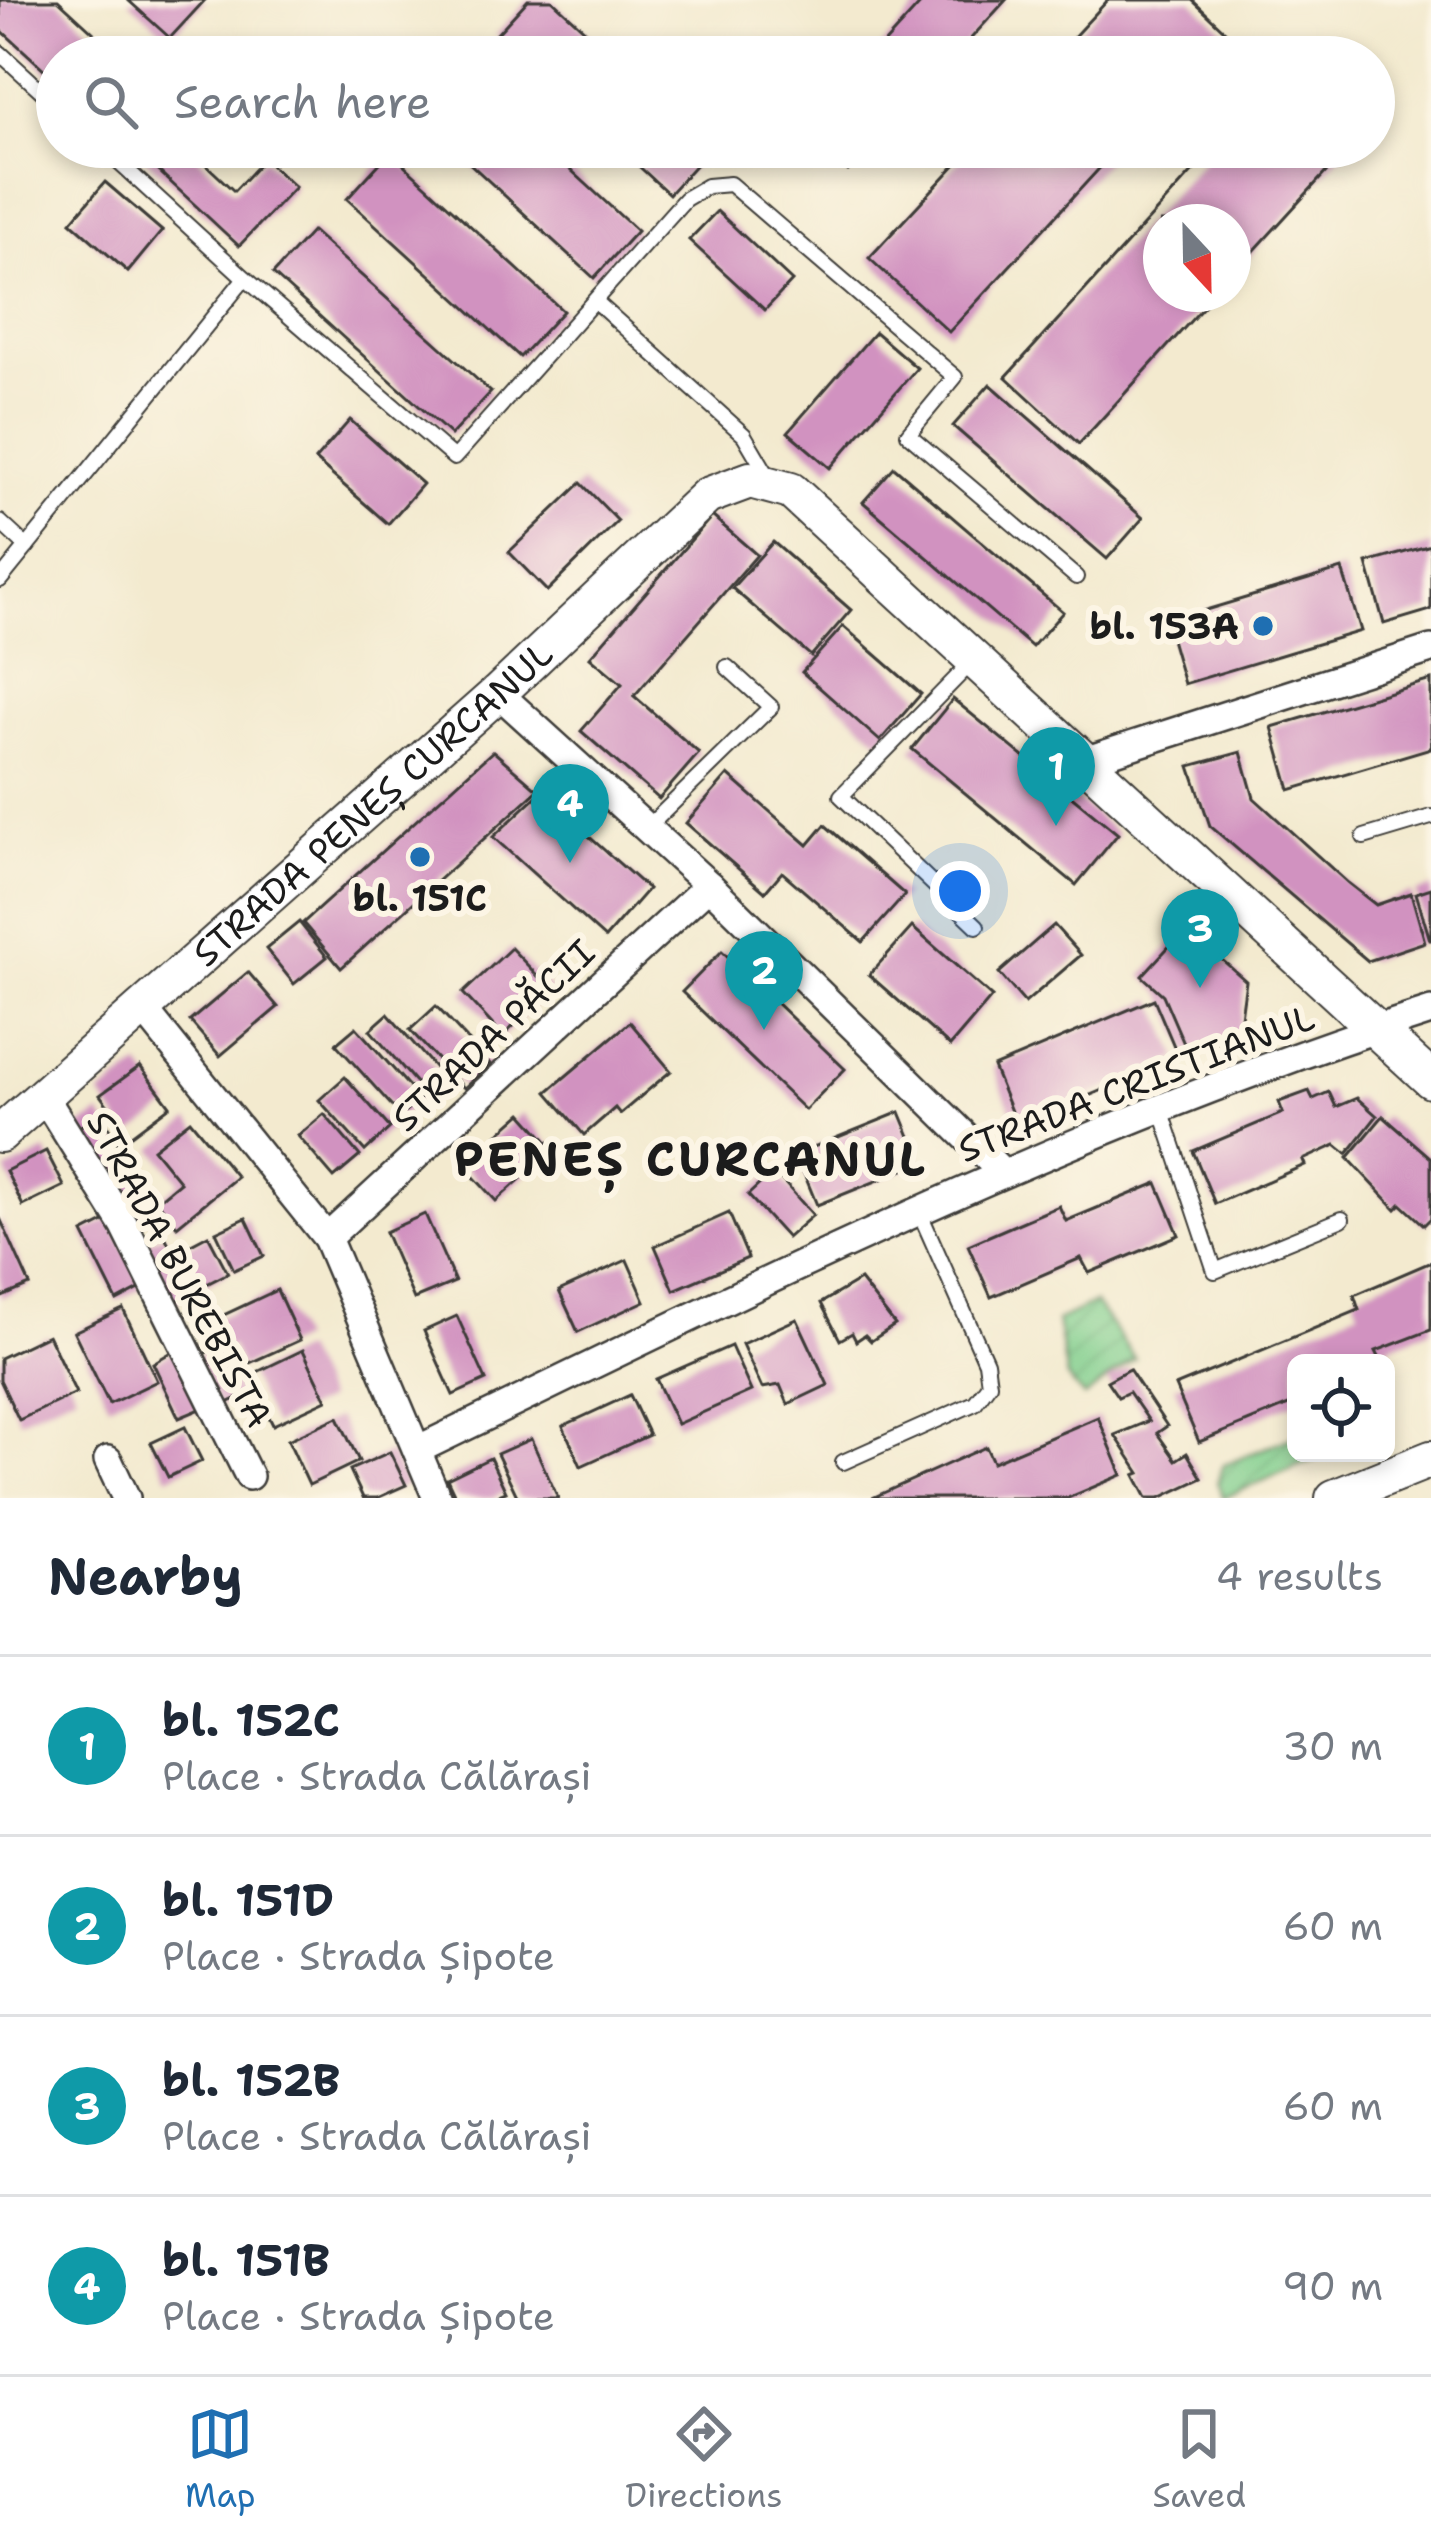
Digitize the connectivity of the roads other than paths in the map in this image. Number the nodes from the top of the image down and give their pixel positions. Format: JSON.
{"nodes":[{"id":1,"x":0,"y":53,"type":"edge"},
{"id":2,"x":36,"y":86,"type":"edge"},
{"id":3,"x":125,"y":168,"type":"edge"},
{"id":4,"x":244,"y":278,"type":"junction"},
{"id":5,"x":596,"y":301,"type":"junction"},
{"id":6,"x":761,"y":481,"type":"junction"},
{"id":7,"x":0,"y":522,"type":"edge"},
{"id":8,"x":27,"y":547,"type":"junction"},
{"id":9,"x":1076,"y":577,"type":"dead end"},
{"id":10,"x":0,"y":580,"type":"edge"},
{"id":11,"x":1431,"y":649,"type":"edge"},
{"id":12,"x":975,"y":658,"type":"junction"},
{"id":13,"x":727,"y":667,"type":"dead end"},
{"id":14,"x":498,"y":693,"type":"junction"},
{"id":15,"x":1087,"y":760,"type":"junction"},
{"id":16,"x":1431,"y":817,"type":"edge"},
{"id":17,"x":647,"y":828,"type":"junction"},
{"id":18,"x":1364,"y":837,"type":"dead end"},
{"id":19,"x":709,"y":885,"type":"junction"},
{"id":20,"x":977,"y":926,"type":"dead end"},
{"id":21,"x":144,"y":1010,"type":"junction"},
{"id":22,"x":1431,"y":1012,"type":"edge"},
{"id":23,"x":1379,"y":1028,"type":"junction"},
{"id":24,"x":1431,"y":1080,"type":"edge"},
{"id":25,"x":45,"y":1097,"type":"junction"},
{"id":26,"x":1160,"y":1109,"type":"junction"},
{"id":27,"x":0,"y":1134,"type":"edge"},
{"id":28,"x":1002,"y":1172,"type":"junction"},
{"id":29,"x":918,"y":1209,"type":"junction"},
{"id":30,"x":1342,"y":1219,"type":"dead end"},
{"id":31,"x":327,"y":1238,"type":"junction"},
{"id":32,"x":417,"y":1450,"type":"junction"},
{"id":33,"x":1431,"y":1459,"type":"edge"},
{"id":34,"x":108,"y":1460,"type":"dead end"},
{"id":35,"x":843,"y":1462,"type":"dead end"},
{"id":36,"x":249,"y":1476,"type":"dead end"},
{"id":37,"x":126,"y":1498,"type":"edge"},
{"id":38,"x":437,"y":1498,"type":"edge"},
{"id":39,"x":1334,"y":1498,"type":"edge"}],
"edges":[{"from":1,"to":2,"type":"lane"},
{"from":3,"to":4,"type":"lane"},
{"from":4,"to":5,"type":"lane"},
{"from":4,"to":8,"type":"lane"},
{"from":5,"to":6,"type":"lane"},
{"from":5,"to":9,"type":"lane"},
{"from":6,"to":12,"type":"street"},
{"from":6,"to":14,"type":"street","name":"STRADA PENEȘ CURCANUL"},
{"from":7,"to":8,"type":"lane"},
{"from":8,"to":10,"type":"lane"},
{"from":11,"to":15,"type":"street"},
{"from":12,"to":15,"type":"street"},
{"from":12,"to":20,"type":"lane"},
{"from":13,"to":17,"type":"lane"},
{"from":14,"to":17,"type":"street"},
{"from":14,"to":21,"type":"street","name":"STRADA PENEȘ CURCANUL"},
{"from":15,"to":23,"type":"street"},
{"from":16,"to":18,"type":"lane"},
{"from":17,"to":19,"type":"street"},
{"from":19,"to":28,"type":"street"},
{"from":19,"to":31,"type":"street","name":"STRADA PĂCII"},
{"from":21,"to":25,"type":"street","name":"STRADA PENEȘ CURCANUL"},
{"from":21,"to":31,"type":"street"},
{"from":22,"to":23,"type":"street","name":"STRADA CRISTIANUL"},
{"from":23,"to":24,"type":"street"},
{"from":23,"to":26,"type":"street","name":"STRADA CRISTIANUL"},
{"from":25,"to":27,"type":"street","name":"STRADA PENEȘ CURCANUL"},
{"from":25,"to":36,"type":"street","name":"STRADA BUREBISTA"},
{"from":26,"to":28,"type":"street","name":"STRADA CRISTIANUL"},
{"from":26,"to":30,"type":"lane"},
{"from":28,"to":29,"type":"street","name":"STRADA CRISTIANUL"},
{"from":29,"to":32,"type":"street","name":"STRADA CRISTIANUL"},
{"from":29,"to":35,"type":"lane"},
{"from":31,"to":32,"type":"street"},
{"from":32,"to":38,"type":"street"},
{"from":33,"to":39,"type":"street"},
{"from":34,"to":37,"type":"street"}]}
